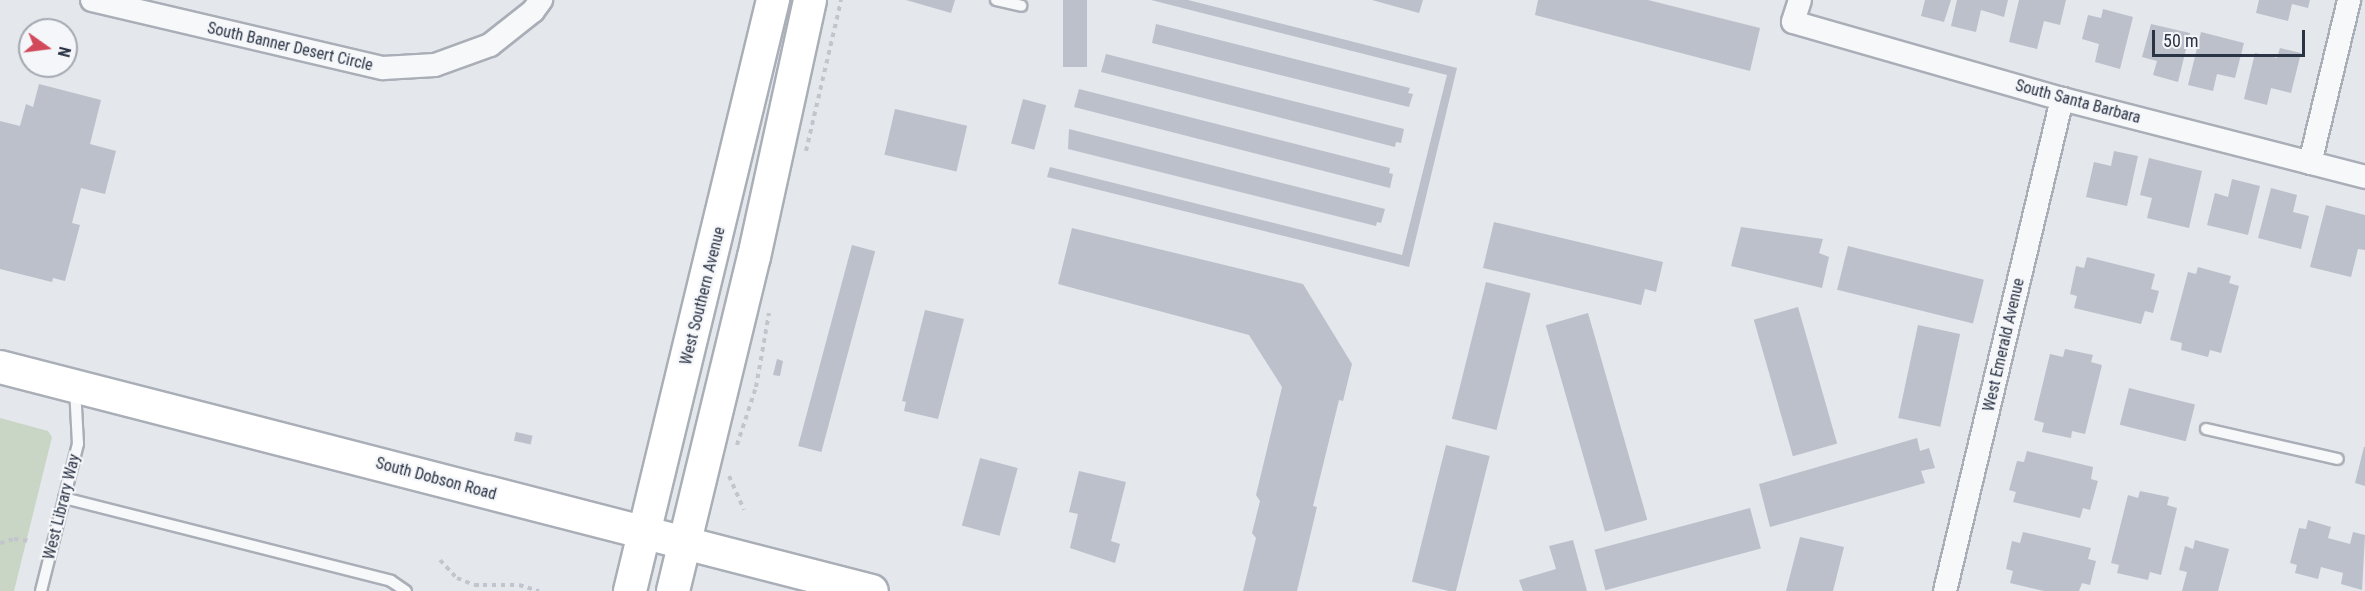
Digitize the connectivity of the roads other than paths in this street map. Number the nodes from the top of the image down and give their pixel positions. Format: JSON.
{"nodes":[{"id":1,"x":92,"y":0,"type":"edge"},
{"id":2,"x":540,"y":0,"type":"edge"},
{"id":3,"x":773,"y":0,"type":"edge"},
{"id":4,"x":779,"y":0,"type":"edge"},
{"id":5,"x":810,"y":0,"type":"edge"},
{"id":6,"x":996,"y":0,"type":"edge"},
{"id":7,"x":1800,"y":0,"type":"edge"},
{"id":8,"x":2349,"y":0,"type":"edge"},
{"id":9,"x":1021,"y":6,"type":"dead end"},
{"id":10,"x":2062,"y":99,"type":"junction"},
{"id":11,"x":777,"y":149,"type":"junction"},
{"id":12,"x":2310,"y":163,"type":"junction"},
{"id":13,"x":2365,"y":177,"type":"edge"},
{"id":14,"x":0,"y":367,"type":"edge"},
{"id":15,"x":75,"y":386,"type":"junction"},
{"id":16,"x":2206,"y":429,"type":"dead end"},
{"id":17,"x":2338,"y":459,"type":"dead end"},
{"id":18,"x":64,"y":498,"type":"junction"},
{"id":19,"x":645,"y":532,"type":"junction"},
{"id":20,"x":684,"y":542,"type":"junction"},
{"id":21,"x":41,"y":591,"type":"edge"},
{"id":22,"x":406,"y":591,"type":"edge"},
{"id":23,"x":630,"y":591,"type":"edge"},
{"id":24,"x":673,"y":591,"type":"edge"},
{"id":25,"x":872,"y":591,"type":"edge"},
{"id":26,"x":1945,"y":591,"type":"edge"}],
"edges":[{"from":1,"to":2,"type":"street","name":"South Banner Desert Circle"},
{"from":3,"to":19,"type":"main road","name":"West Southern Avenue"},
{"from":4,"to":11,"type":"main road"},
{"from":5,"to":11,"type":"main road"},
{"from":6,"to":9,"type":"lane"},
{"from":7,"to":10,"type":"street","name":"South Santa Barbara"},
{"from":8,"to":12,"type":"street"},
{"from":10,"to":12,"type":"street","name":"South Santa Barbara"},
{"from":10,"to":26,"type":"street","name":"West Emerald Avenue"},
{"from":11,"to":20,"type":"main road"},
{"from":12,"to":13,"type":"street","name":"South Santa Barbara"},
{"from":14,"to":15,"type":"main road","name":"South Dobson Road"},
{"from":15,"to":18,"type":"lane","name":"West Library Way"},
{"from":15,"to":19,"type":"main road","name":"South Dobson Road"},
{"from":16,"to":17,"type":"lane"},
{"from":18,"to":21,"type":"lane","name":"West Library Way"},
{"from":18,"to":22,"type":"lane"},
{"from":19,"to":20,"type":"main road","name":"South Dobson Road"},
{"from":19,"to":23,"type":"main road","name":"West Southern Avenue"},
{"from":20,"to":24,"type":"main road"},
{"from":20,"to":25,"type":"main road","name":"South Dobson Road"}]}
